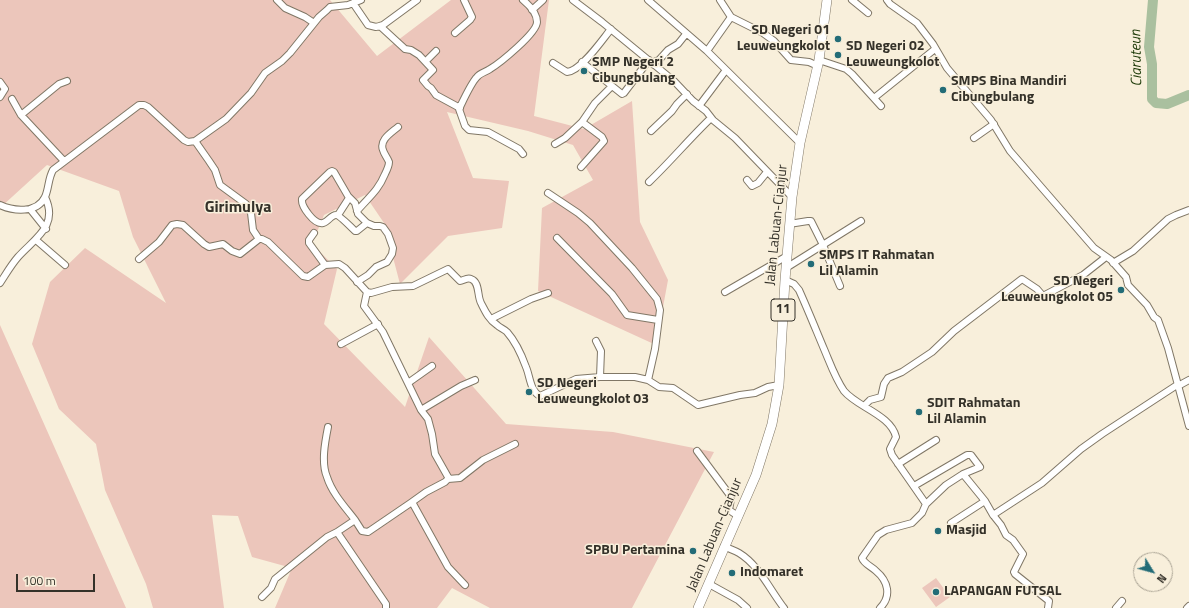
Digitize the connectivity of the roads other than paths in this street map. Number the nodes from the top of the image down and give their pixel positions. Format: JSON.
{"nodes":[{"id":1,"x":277,"y":0,"type":"edge"},
{"id":2,"x":361,"y":0,"type":"edge"},
{"id":3,"x":417,"y":0,"type":"edge"},
{"id":4,"x":464,"y":0,"type":"edge"},
{"id":5,"x":522,"y":0,"type":"edge"},
{"id":6,"x":543,"y":0,"type":"edge"},
{"id":7,"x":573,"y":0,"type":"edge"},
{"id":8,"x":648,"y":0,"type":"edge"},
{"id":9,"x":720,"y":0,"type":"edge"},
{"id":10,"x":827,"y":0,"type":"edge"},
{"id":11,"x":852,"y":0,"type":"edge"},
{"id":12,"x":887,"y":0,"type":"edge"},
{"id":13,"x":353,"y":3,"type":"junction"},
{"id":14,"x":532,"y":10,"type":"junction"},
{"id":15,"x":868,"y":13,"type":"dead end"},
{"id":16,"x":731,"y":17,"type":"junction"},
{"id":17,"x":314,"y":23,"type":"junction"},
{"id":18,"x":380,"y":26,"type":"junction"},
{"id":19,"x":611,"y":29,"type":"junction"},
{"id":20,"x":455,"y":33,"type":"dead end"},
{"id":21,"x":686,"y":34,"type":"junction"},
{"id":22,"x":935,"y":49,"type":"junction"},
{"id":23,"x":436,"y":51,"type":"dead end"},
{"id":24,"x":707,"y":51,"type":"junction"},
{"id":25,"x":648,"y":60,"type":"junction"},
{"id":26,"x":426,"y":61,"type":"junction"},
{"id":27,"x":582,"y":62,"type":"junction"},
{"id":28,"x":553,"y":63,"type":"dead end"},
{"id":29,"x":819,"y":63,"type":"junction"},
{"id":30,"x":654,"y":66,"type":"junction"},
{"id":31,"x":726,"y":70,"type":"junction"},
{"id":32,"x":67,"y":81,"type":"dead end"},
{"id":33,"x":0,"y":82,"type":"edge"},
{"id":34,"x":612,"y":86,"type":"junction"},
{"id":35,"x":687,"y":94,"type":"junction"},
{"id":36,"x":0,"y":97,"type":"edge"},
{"id":37,"x":874,"y":98,"type":"junction"},
{"id":38,"x":12,"y":99,"type":"dead end"},
{"id":39,"x":699,"y":106,"type":"junction"},
{"id":40,"x":881,"y":106,"type":"dead end"},
{"id":41,"x":460,"y":108,"type":"junction"},
{"id":42,"x":21,"y":115,"type":"junction"},
{"id":43,"x":711,"y":118,"type":"junction"},
{"id":44,"x":582,"y":122,"type":"junction"},
{"id":45,"x":994,"y":124,"type":"junction"},
{"id":46,"x":398,"y":127,"type":"dead end"},
{"id":47,"x":651,"y":131,"type":"dead end"},
{"id":48,"x":974,"y":138,"type":"dead end"},
{"id":49,"x":194,"y":141,"type":"junction"},
{"id":50,"x":800,"y":143,"type":"junction"},
{"id":51,"x":555,"y":144,"type":"dead end"},
{"id":52,"x":523,"y":154,"type":"dead end"},
{"id":53,"x":64,"y":161,"type":"junction"},
{"id":54,"x":581,"y":167,"type":"dead end"},
{"id":55,"x":767,"y":172,"type":"junction"},
{"id":56,"x":747,"y":180,"type":"dead end"},
{"id":57,"x":649,"y":182,"type":"dead end"},
{"id":58,"x":548,"y":193,"type":"dead end"},
{"id":59,"x":45,"y":197,"type":"junction"},
{"id":60,"x":792,"y":197,"type":"junction"},
{"id":61,"x":349,"y":198,"type":"junction"},
{"id":62,"x":0,"y":205,"type":"edge"},
{"id":63,"x":30,"y":209,"type":"junction"},
{"id":64,"x":1189,"y":210,"type":"edge"},
{"id":65,"x":357,"y":211,"type":"junction"},
{"id":66,"x":338,"y":215,"type":"junction"},
{"id":67,"x":861,"y":221,"type":"dead end"},
{"id":68,"x":367,"y":224,"type":"junction"},
{"id":69,"x":789,"y":224,"type":"junction"},
{"id":70,"x":46,"y":229,"type":"junction"},
{"id":71,"x":314,"y":233,"type":"dead end"},
{"id":72,"x":557,"y":238,"type":"dead end"},
{"id":73,"x":259,"y":239,"type":"junction"},
{"id":74,"x":36,"y":240,"type":"junction"},
{"id":75,"x":823,"y":245,"type":"junction"},
{"id":76,"x":787,"y":256,"type":"junction"},
{"id":77,"x":1106,"y":257,"type":"junction"},
{"id":78,"x":139,"y":259,"type":"dead end"},
{"id":79,"x":1114,"y":263,"type":"junction"},
{"id":80,"x":65,"y":265,"type":"dead end"},
{"id":81,"x":325,"y":265,"type":"junction"},
{"id":82,"x":786,"y":268,"type":"junction"},
{"id":83,"x":785,"y":280,"type":"junction"},
{"id":84,"x":358,"y":282,"type":"junction"},
{"id":85,"x":0,"y":283,"type":"edge"},
{"id":86,"x":840,"y":286,"type":"dead end"},
{"id":87,"x":367,"y":292,"type":"junction"},
{"id":88,"x":725,"y":292,"type":"dead end"},
{"id":89,"x":548,"y":293,"type":"dead end"},
{"id":90,"x":491,"y":319,"type":"junction"},
{"id":91,"x":658,"y":320,"type":"junction"},
{"id":92,"x":378,"y":324,"type":"junction"},
{"id":93,"x":596,"y":342,"type":"dead end"},
{"id":94,"x":341,"y":344,"type":"dead end"},
{"id":95,"x":432,"y":366,"type":"dead end"},
{"id":96,"x":600,"y":377,"type":"junction"},
{"id":97,"x":475,"y":380,"type":"dead end"},
{"id":98,"x":648,"y":380,"type":"junction"},
{"id":99,"x":1189,"y":380,"type":"edge"},
{"id":100,"x":408,"y":383,"type":"junction"},
{"id":101,"x":779,"y":385,"type":"junction"},
{"id":102,"x":1177,"y":386,"type":"junction"},
{"id":103,"x":864,"y":406,"type":"junction"},
{"id":104,"x":421,"y":410,"type":"junction"},
{"id":105,"x":1189,"y":426,"type":"edge"},
{"id":106,"x":328,"y":427,"type":"dead end"},
{"id":107,"x":936,"y":440,"type":"dead end"},
{"id":108,"x":515,"y":444,"type":"dead end"},
{"id":109,"x":697,"y":451,"type":"dead end"},
{"id":110,"x":898,"y":464,"type":"junction"},
{"id":111,"x":963,"y":474,"type":"junction"},
{"id":112,"x":448,"y":479,"type":"junction"},
{"id":113,"x":914,"y":486,"type":"junction"},
{"id":114,"x":985,"y":501,"type":"junction"},
{"id":115,"x":412,"y":502,"type":"junction"},
{"id":116,"x":926,"y":504,"type":"junction"},
{"id":117,"x":993,"y":515,"type":"junction"},
{"id":118,"x":738,"y":516,"type":"junction"},
{"id":119,"x":355,"y":520,"type":"junction"},
{"id":120,"x":951,"y":523,"type":"dead end"},
{"id":121,"x":337,"y":532,"type":"junction"},
{"id":122,"x":724,"y":546,"type":"junction"},
{"id":123,"x":709,"y":584,"type":"junction"},
{"id":124,"x":465,"y":585,"type":"dead end"},
{"id":125,"x":262,"y":597,"type":"dead end"},
{"id":126,"x":1122,"y":601,"type":"dead end"},
{"id":127,"x":386,"y":608,"type":"edge"},
{"id":128,"x":698,"y":608,"type":"edge"},
{"id":129,"x":747,"y":608,"type":"edge"},
{"id":130,"x":784,"y":608,"type":"edge"},
{"id":131,"x":880,"y":608,"type":"edge"},
{"id":132,"x":1048,"y":608,"type":"edge"},
{"id":133,"x":1116,"y":608,"type":"edge"}],
"edges":[{"from":1,"to":17,"type":"street"},
{"from":2,"to":13,"type":"street"},
{"from":3,"to":18,"type":"street"},
{"from":4,"to":20,"type":"street"},
{"from":5,"to":14,"type":"street"},
{"from":6,"to":14,"type":"street"},
{"from":7,"to":19,"type":"street"},
{"from":8,"to":21,"type":"street"},
{"from":9,"to":16,"type":"street"},
{"from":10,"to":29,"type":"highway","name":"Jalan Labuan-Cianjur","number":"11"},
{"from":11,"to":15,"type":"street"},
{"from":12,"to":22,"type":"street"},
{"from":13,"to":17,"type":"street"},
{"from":13,"to":18,"type":"street"},
{"from":14,"to":41,"type":"street"},
{"from":16,"to":24,"type":"street"},
{"from":16,"to":29,"type":"street"},
{"from":17,"to":49,"type":"street"},
{"from":18,"to":26,"type":"street"},
{"from":19,"to":25,"type":"street"},
{"from":19,"to":27,"type":"street"},
{"from":21,"to":24,"type":"street"},
{"from":21,"to":30,"type":"street"},
{"from":22,"to":37,"type":"street"},
{"from":22,"to":45,"type":"street"},
{"from":23,"to":26,"type":"street"},
{"from":24,"to":31,"type":"street"},
{"from":25,"to":30,"type":"street"},
{"from":25,"to":34,"type":"street"},
{"from":26,"to":41,"type":"street"},
{"from":27,"to":28,"type":"street"},
{"from":27,"to":34,"type":"street"},
{"from":29,"to":37,"type":"street"},
{"from":29,"to":50,"type":"highway","name":"Jalan Labuan-Cianjur","number":"11"},
{"from":30,"to":35,"type":"street"},
{"from":31,"to":39,"type":"street"},
{"from":31,"to":50,"type":"street"},
{"from":32,"to":42,"type":"street"},
{"from":33,"to":36,"type":"street"},
{"from":34,"to":44,"type":"street"},
{"from":35,"to":39,"type":"street"},
{"from":35,"to":47,"type":"street"},
{"from":37,"to":40,"type":"street"},
{"from":38,"to":42,"type":"street"},
{"from":39,"to":43,"type":"street"},
{"from":41,"to":52,"type":"street"},
{"from":42,"to":53,"type":"street"},
{"from":43,"to":55,"type":"street"},
{"from":43,"to":57,"type":"street"},
{"from":44,"to":51,"type":"street"},
{"from":44,"to":54,"type":"street"},
{"from":45,"to":48,"type":"street"},
{"from":45,"to":77,"type":"street"},
{"from":46,"to":65,"type":"street"},
{"from":49,"to":53,"type":"street"},
{"from":49,"to":73,"type":"street"},
{"from":50,"to":60,"type":"highway","name":"Jalan Labuan-Cianjur","number":"11"},
{"from":53,"to":59,"type":"street"},
{"from":55,"to":56,"type":"street"},
{"from":55,"to":60,"type":"street"},
{"from":58,"to":91,"type":"street"},
{"from":59,"to":63,"type":"street"},
{"from":59,"to":70,"type":"street"},
{"from":60,"to":69,"type":"highway","name":"Jalan Labuan-Cianjur","number":"11"},
{"from":61,"to":65,"type":"street"},
{"from":61,"to":66,"type":"street"},
{"from":61,"to":66,"type":"street"},
{"from":62,"to":63,"type":"street"},
{"from":63,"to":70,"type":"street"},
{"from":64,"to":79,"type":"street"},
{"from":65,"to":68,"type":"street"},
{"from":66,"to":68,"type":"street"},
{"from":67,"to":75,"type":"street"},
{"from":68,"to":84,"type":"street"},
{"from":69,"to":75,"type":"street"},
{"from":69,"to":76,"type":"highway","name":"Jalan Labuan-Cianjur","number":"11"},
{"from":70,"to":74,"type":"street"},
{"from":71,"to":81,"type":"street"},
{"from":72,"to":91,"type":"street"},
{"from":73,"to":78,"type":"street"},
{"from":73,"to":81,"type":"street"},
{"from":74,"to":80,"type":"street"},
{"from":74,"to":85,"type":"street"},
{"from":75,"to":82,"type":"street"},
{"from":75,"to":86,"type":"street"},
{"from":76,"to":82,"type":"highway","name":"Jalan Labuan-Cianjur","number":"11"},
{"from":76,"to":88,"type":"street"},
{"from":77,"to":79,"type":"street"},
{"from":77,"to":103,"type":"street"},
{"from":79,"to":102,"type":"street"},
{"from":81,"to":84,"type":"street"},
{"from":82,"to":83,"type":"highway","name":"Jalan Labuan-Cianjur","number":"11"},
{"from":83,"to":101,"type":"highway","name":"Jalan Labuan-Cianjur","number":"11"},
{"from":83,"to":103,"type":"street"},
{"from":84,"to":87,"type":"street"},
{"from":87,"to":90,"type":"street"},
{"from":87,"to":92,"type":"street"},
{"from":89,"to":90,"type":"street"},
{"from":90,"to":96,"type":"street"},
{"from":91,"to":98,"type":"street"},
{"from":92,"to":94,"type":"street"},
{"from":92,"to":100,"type":"street"},
{"from":93,"to":96,"type":"street"},
{"from":95,"to":100,"type":"street"},
{"from":96,"to":98,"type":"street"},
{"from":97,"to":104,"type":"street"},
{"from":98,"to":101,"type":"street"},
{"from":99,"to":102,"type":"street"},
{"from":100,"to":104,"type":"street"},
{"from":101,"to":118,"type":"highway","name":"Jalan Labuan-Cianjur","number":"11"},
{"from":102,"to":105,"type":"street"},
{"from":102,"to":117,"type":"street"},
{"from":103,"to":110,"type":"street"},
{"from":104,"to":112,"type":"street"},
{"from":106,"to":119,"type":"street"},
{"from":107,"to":110,"type":"street"},
{"from":108,"to":112,"type":"street"},
{"from":109,"to":118,"type":"street"},
{"from":110,"to":113,"type":"street"},
{"from":111,"to":113,"type":"street"},
{"from":111,"to":114,"type":"street"},
{"from":111,"to":116,"type":"street"},
{"from":112,"to":115,"type":"street"},
{"from":113,"to":116,"type":"street"},
{"from":114,"to":117,"type":"street"},
{"from":114,"to":120,"type":"street"},
{"from":115,"to":119,"type":"street"},
{"from":115,"to":124,"type":"street"},
{"from":116,"to":131,"type":"street"},
{"from":117,"to":132,"type":"street"},
{"from":118,"to":122,"type":"highway","name":"Jalan Labuan-Cianjur","number":"11"},
{"from":119,"to":121,"type":"street"},
{"from":121,"to":125,"type":"street"},
{"from":121,"to":127,"type":"street"},
{"from":122,"to":123,"type":"highway","name":"Jalan Labuan-Cianjur","number":"11"},
{"from":122,"to":130,"type":"street"},
{"from":123,"to":128,"type":"highway","name":"Jalan Labuan-Cianjur","number":"11"},
{"from":123,"to":129,"type":"street"},
{"from":126,"to":133,"type":"street"}]}
